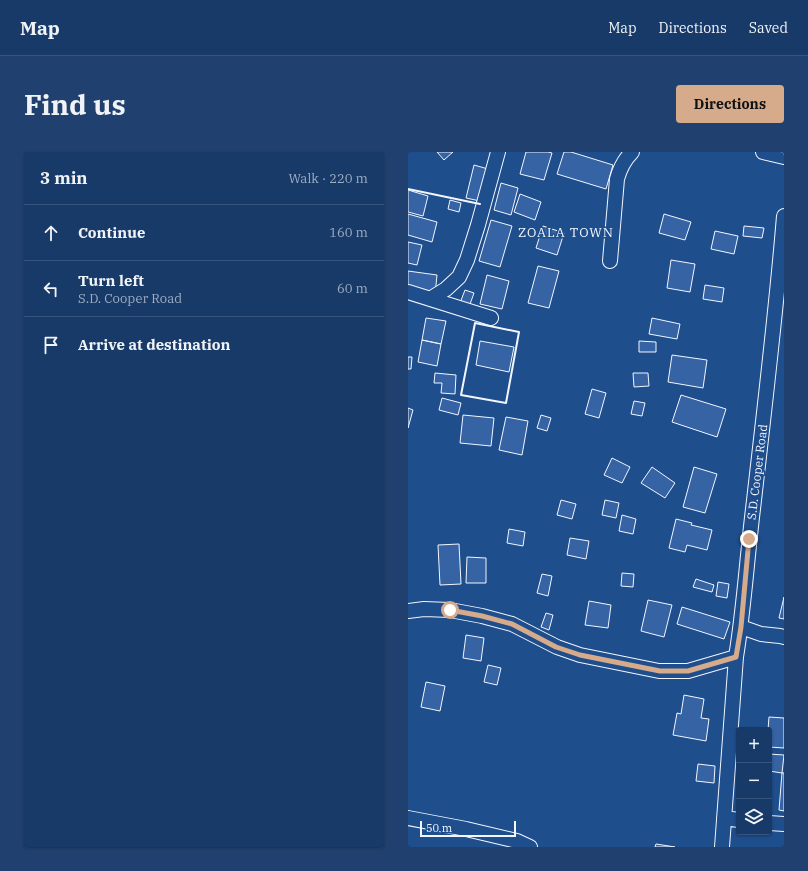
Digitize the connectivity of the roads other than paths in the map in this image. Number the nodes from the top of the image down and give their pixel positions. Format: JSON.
{"nodes":[{"id":1,"x":498,"y":152,"type":"edge"},
{"id":2,"x":632,"y":152,"type":"edge"},
{"id":3,"x":763,"y":152,"type":"edge"},
{"id":4,"x":784,"y":157,"type":"edge"},
{"id":5,"x":784,"y":216,"type":"edge"},
{"id":6,"x":610,"y":261,"type":"dead end"},
{"id":7,"x":408,"y":292,"type":"edge"},
{"id":8,"x":430,"y":299,"type":"junction"},
{"id":9,"x":491,"y":318,"type":"dead end"},
{"id":10,"x":778,"y":352,"type":"edge"},
{"id":11,"x":408,"y":611,"type":"edge"},
{"id":12,"x":741,"y":627,"type":"junction"},
{"id":13,"x":784,"y":637,"type":"edge"},
{"id":14,"x":736,"y":657,"type":"junction"},
{"id":15,"x":408,"y":818,"type":"edge"},
{"id":16,"x":724,"y":818,"type":"junction"},
{"id":17,"x":736,"y":820,"type":"edge"},
{"id":18,"x":772,"y":823,"type":"edge"},
{"id":19,"x":784,"y":824,"type":"edge"},
{"id":20,"x":530,"y":847,"type":"edge"},
{"id":21,"x":722,"y":847,"type":"edge"}],
"edges":[{"from":1,"to":8,"type":"street"},
{"from":2,"to":6,"type":"street"},
{"from":3,"to":4,"type":"street"},
{"from":5,"to":10,"type":"street","name":"S.D. Cooper Road"},
{"from":7,"to":8,"type":"street"},
{"from":8,"to":9,"type":"street"},
{"from":10,"to":12,"type":"street","name":"S.D. Cooper Road"},
{"from":11,"to":14,"type":"street"},
{"from":12,"to":13,"type":"street"},
{"from":12,"to":14,"type":"street","name":"S.D. Cooper Road"},
{"from":14,"to":16,"type":"street","name":"S.D. Cooper Road"},
{"from":15,"to":20,"type":"street"},
{"from":16,"to":17,"type":"street"},
{"from":16,"to":21,"type":"street","name":"S.D. Cooper Road"},
{"from":18,"to":19,"type":"street"}]}
